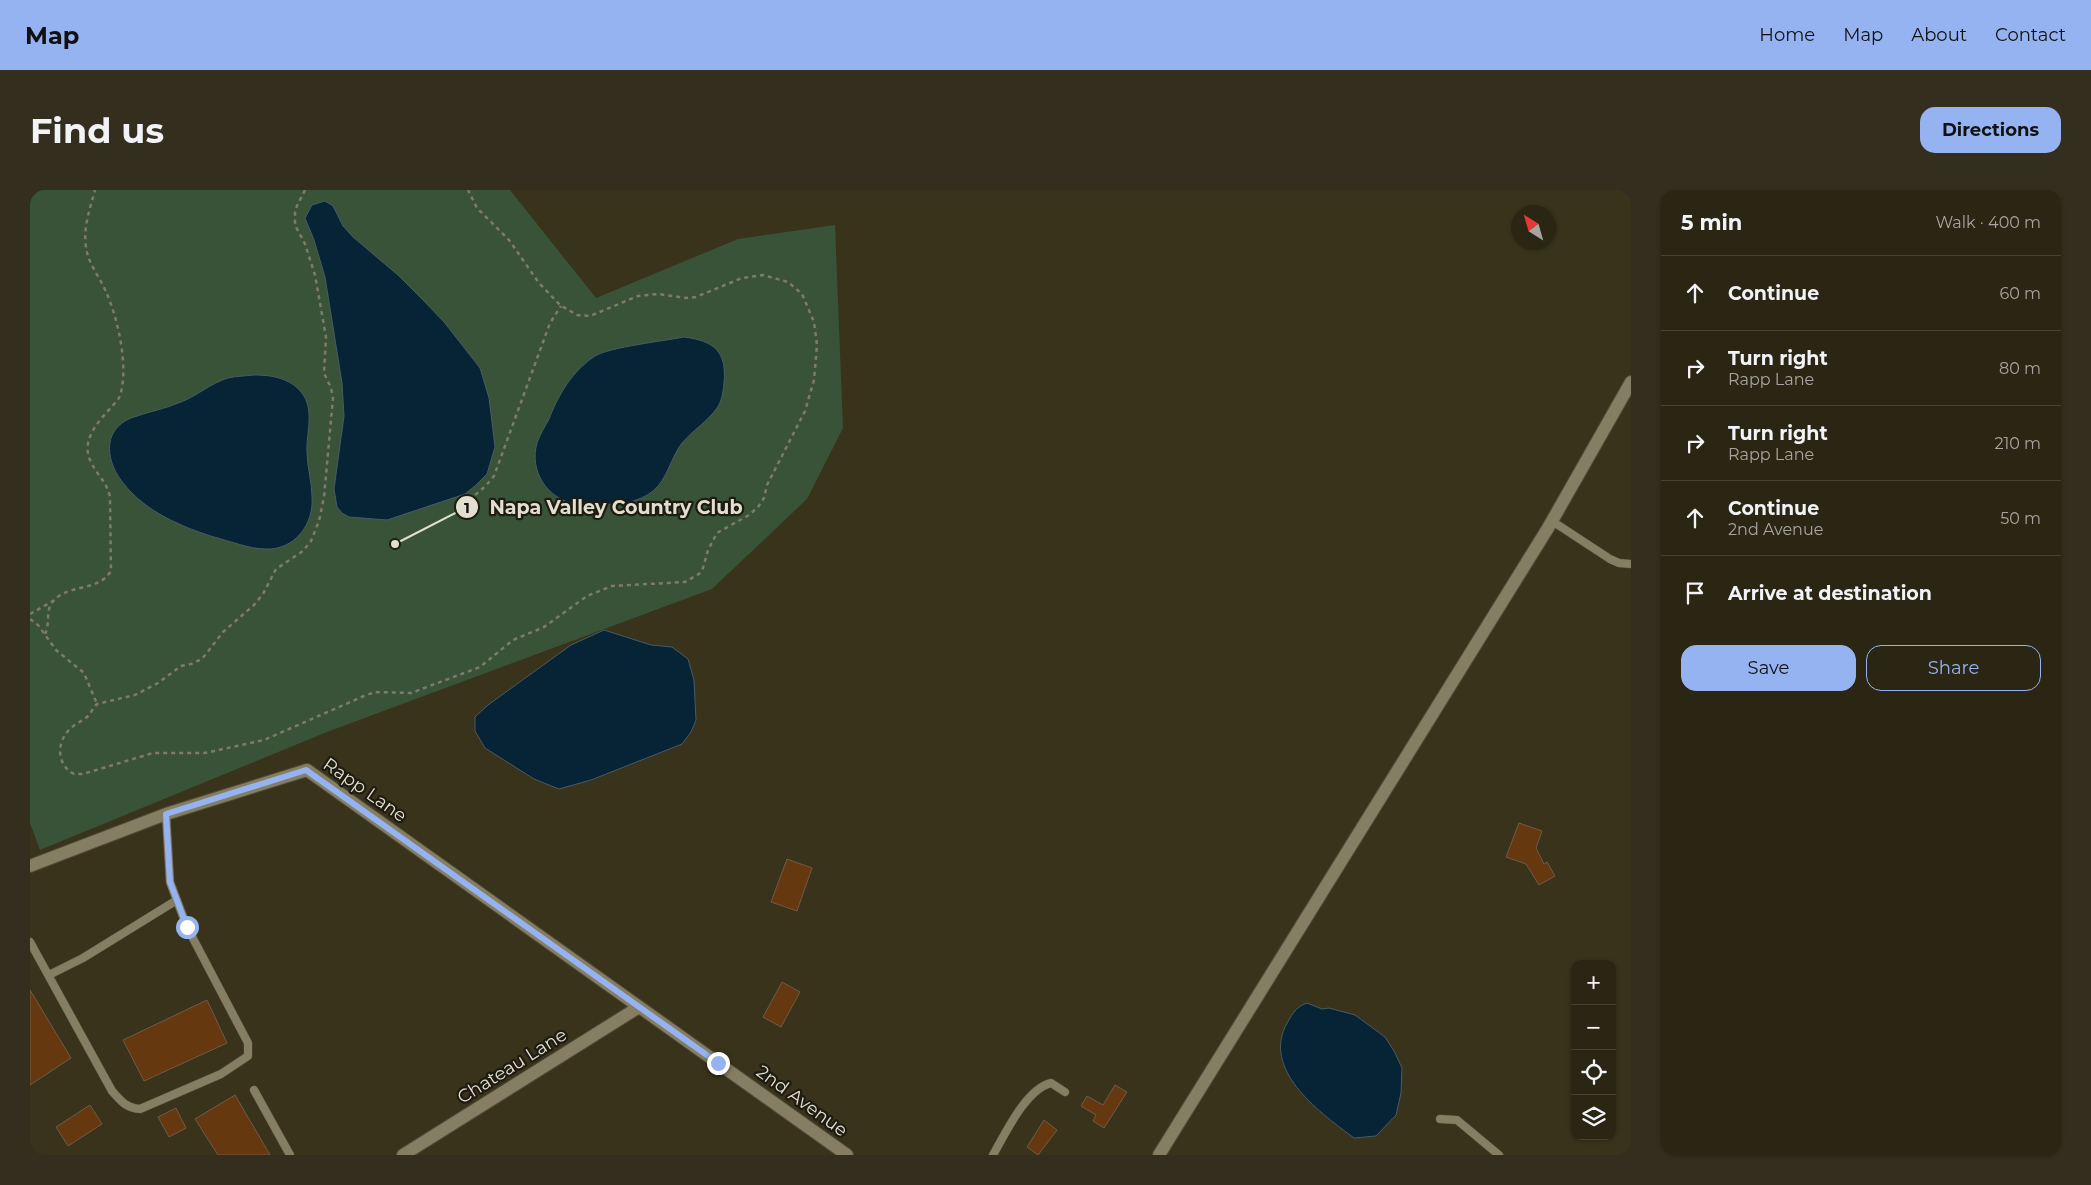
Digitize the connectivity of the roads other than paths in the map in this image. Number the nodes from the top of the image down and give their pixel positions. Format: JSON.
{"nodes":[{"id":1,"x":1631,"y":382,"type":"edge"},
{"id":2,"x":1552,"y":521,"type":"junction"},
{"id":3,"x":1631,"y":564,"type":"edge"},
{"id":4,"x":166,"y":814,"type":"junction"},
{"id":5,"x":31,"y":863,"type":"edge"},
{"id":6,"x":177,"y":900,"type":"junction"},
{"id":7,"x":30,"y":942,"type":"edge"},
{"id":8,"x":49,"y":975,"type":"junction"},
{"id":9,"x":639,"y":1006,"type":"junction"},
{"id":10,"x":254,"y":1090,"type":"dead end"},
{"id":11,"x":1065,"y":1092,"type":"dead end"},
{"id":12,"x":1440,"y":1119,"type":"dead end"},
{"id":13,"x":409,"y":1154,"type":"edge"},
{"id":14,"x":290,"y":1155,"type":"edge"},
{"id":15,"x":848,"y":1155,"type":"edge"},
{"id":16,"x":993,"y":1155,"type":"edge"},
{"id":17,"x":1159,"y":1155,"type":"edge"},
{"id":18,"x":1499,"y":1155,"type":"edge"}],
"edges":[{"from":1,"to":2,"type":"street"},
{"from":2,"to":3,"type":"lane"},
{"from":2,"to":17,"type":"street"},
{"from":4,"to":5,"type":"street","name":"Rapp Lane"},
{"from":4,"to":6,"type":"lane"},
{"from":4,"to":9,"type":"street","name":"Rapp Lane"},
{"from":6,"to":8,"type":"lane"},
{"from":6,"to":8,"type":"lane"},
{"from":7,"to":8,"type":"lane"},
{"from":9,"to":13,"type":"street","name":"Chateau Lane"},
{"from":9,"to":15,"type":"street","name":"2nd Avenue"},
{"from":10,"to":14,"type":"lane"},
{"from":11,"to":16,"type":"lane"},
{"from":12,"to":18,"type":"lane"}]}
